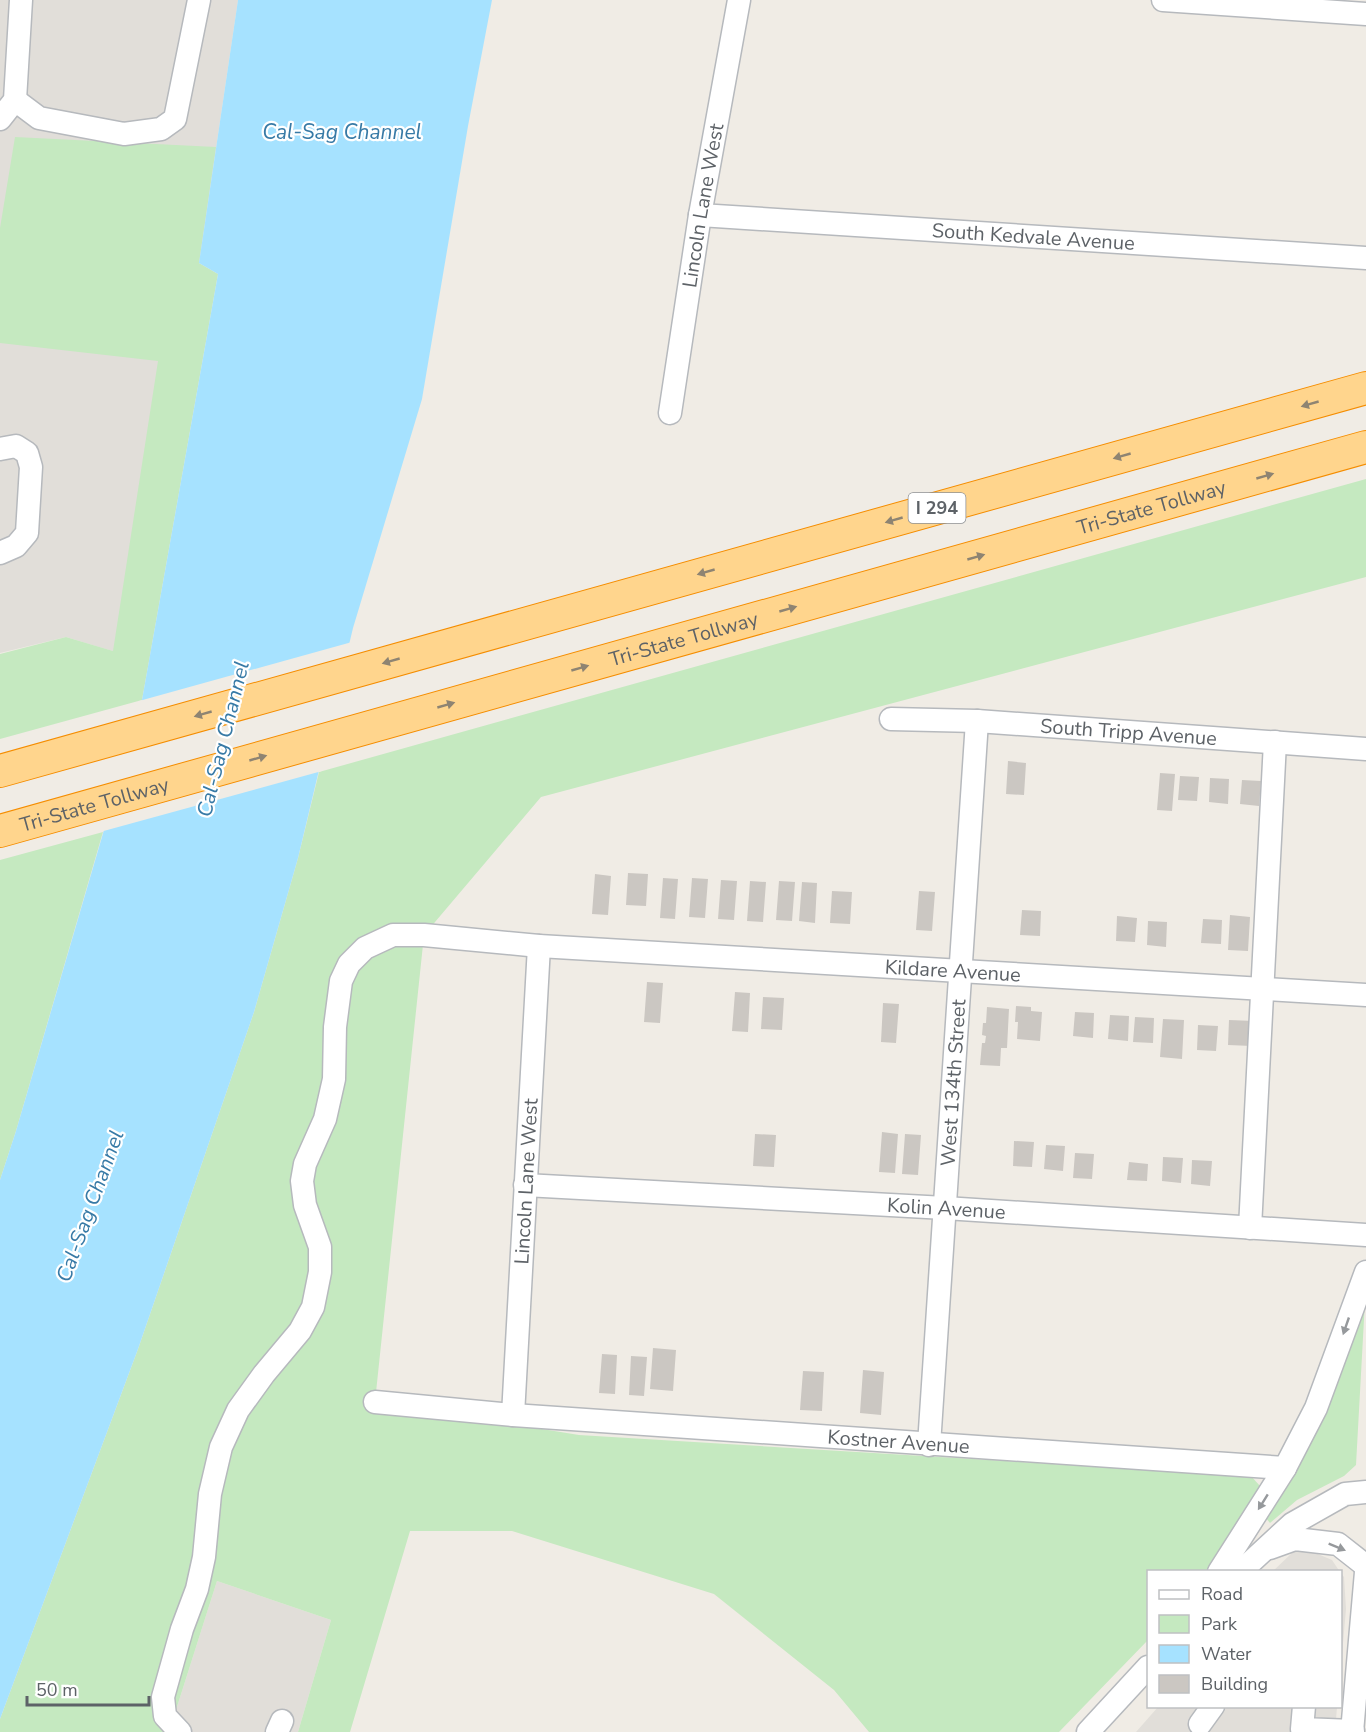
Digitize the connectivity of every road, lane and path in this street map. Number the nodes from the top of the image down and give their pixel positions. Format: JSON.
{"nodes":[{"id":1,"x":21,"y":0,"type":"edge"},
{"id":2,"x":199,"y":0,"type":"edge"},
{"id":3,"x":739,"y":0,"type":"edge"},
{"id":4,"x":1163,"y":0,"type":"edge"},
{"id":5,"x":1366,"y":14,"type":"edge"},
{"id":6,"x":15,"y":100,"type":"junction"},
{"id":7,"x":0,"y":119,"type":"edge"},
{"id":8,"x":700,"y":215,"type":"junction"},
{"id":9,"x":1366,"y":258,"type":"edge"},
{"id":10,"x":1366,"y":388,"type":"edge"},
{"id":11,"x":670,"y":413,"type":"dead end"},
{"id":12,"x":1366,"y":447,"type":"edge"},
{"id":13,"x":0,"y":449,"type":"edge"},
{"id":14,"x":0,"y":553,"type":"edge"},
{"id":15,"x":891,"y":719,"type":"dead end"},
{"id":16,"x":977,"y":721,"type":"junction"},
{"id":17,"x":1275,"y":742,"type":"junction"},
{"id":18,"x":1366,"y":749,"type":"edge"},
{"id":19,"x":1,"y":771,"type":"edge"},
{"id":20,"x":0,"y":831,"type":"edge"},
{"id":21,"x":539,"y":946,"type":"junction"},
{"id":22,"x":961,"y":971,"type":"junction"},
{"id":23,"x":1262,"y":988,"type":"junction"},
{"id":24,"x":1366,"y":995,"type":"edge"},
{"id":25,"x":525,"y":1185,"type":"junction"},
{"id":26,"x":945,"y":1208,"type":"junction"},
{"id":27,"x":1250,"y":1227,"type":"junction"},
{"id":28,"x":1366,"y":1235,"type":"edge"},
{"id":29,"x":1366,"y":1272,"type":"edge"},
{"id":30,"x":375,"y":1402,"type":"dead end"},
{"id":31,"x":513,"y":1415,"type":"junction"},
{"id":32,"x":929,"y":1445,"type":"junction"},
{"id":33,"x":1285,"y":1468,"type":"junction"},
{"id":34,"x":1366,"y":1492,"type":"edge"},
{"id":35,"x":1263,"y":1551,"type":"junction"},
{"id":36,"x":1366,"y":1566,"type":"edge"},
{"id":37,"x":1220,"y":1570,"type":"edge"},
{"id":38,"x":1242,"y":1570,"type":"edge"},
{"id":39,"x":1366,"y":1572,"type":"edge"},
{"id":40,"x":1147,"y":1669,"type":"edge"},
{"id":41,"x":1304,"y":1708,"type":"edge"},
{"id":42,"x":180,"y":1732,"type":"edge"},
{"id":43,"x":1088,"y":1732,"type":"edge"},
{"id":44,"x":1353,"y":1732,"type":"edge"}],
"edges":[{"from":1,"to":6,"type":"street"},
{"from":2,"to":6,"type":"street"},
{"from":3,"to":8,"type":"street","name":"Lincoln Lane West"},
{"from":4,"to":5,"type":"street"},
{"from":6,"to":7,"type":"street"},
{"from":8,"to":9,"type":"street","name":"South Kedvale Avenue"},
{"from":8,"to":11,"type":"street","name":"Lincoln Lane West"},
{"from":10,"to":19,"type":"highway","number":"I 294","one_way":true},
{"from":20,"to":12,"type":"highway","name":"Tri-State Tollway","one_way":true},
{"from":13,"to":14,"type":"street"},
{"from":15,"to":16,"type":"street","name":"South Tripp Avenue"},
{"from":16,"to":17,"type":"street","name":"South Tripp Avenue"},
{"from":16,"to":22,"type":"street","name":"West 134th Street"},
{"from":17,"to":18,"type":"street","name":"South Tripp Avenue"},
{"from":17,"to":23,"type":"street"},
{"from":21,"to":22,"type":"street","name":"Kildare Avenue"},
{"from":21,"to":25,"type":"street","name":"Lincoln Lane West"},
{"from":21,"to":42,"type":"street","name":"Kildare Avenue"},
{"from":22,"to":23,"type":"street","name":"Kildare Avenue"},
{"from":22,"to":26,"type":"street","name":"West 134th Street"},
{"from":23,"to":24,"type":"street","name":"Kildare Avenue"},
{"from":23,"to":27,"type":"street"},
{"from":25,"to":26,"type":"street","name":"Kolin Avenue"},
{"from":25,"to":31,"type":"street","name":"Lincoln Lane West"},
{"from":26,"to":27,"type":"street","name":"Kolin Avenue"},
{"from":26,"to":32,"type":"street","name":"West 134th Street"},
{"from":27,"to":28,"type":"street","name":"Kolin Avenue"},
{"from":29,"to":33,"type":"street","one_way":true},
{"from":30,"to":31,"type":"street","name":"Kostner Avenue"},
{"from":31,"to":32,"type":"street","name":"Kostner Avenue"},
{"from":32,"to":33,"type":"street","name":"Kostner Avenue"},
{"from":33,"to":37,"type":"street","one_way":true},
{"from":34,"to":35,"type":"street"},
{"from":35,"to":36,"type":"street","one_way":true},
{"from":35,"to":38,"type":"street"},
{"from":39,"to":44,"type":"street"},
{"from":40,"to":43,"type":"street"},
{"from":41,"to":44,"type":"street"}]}
